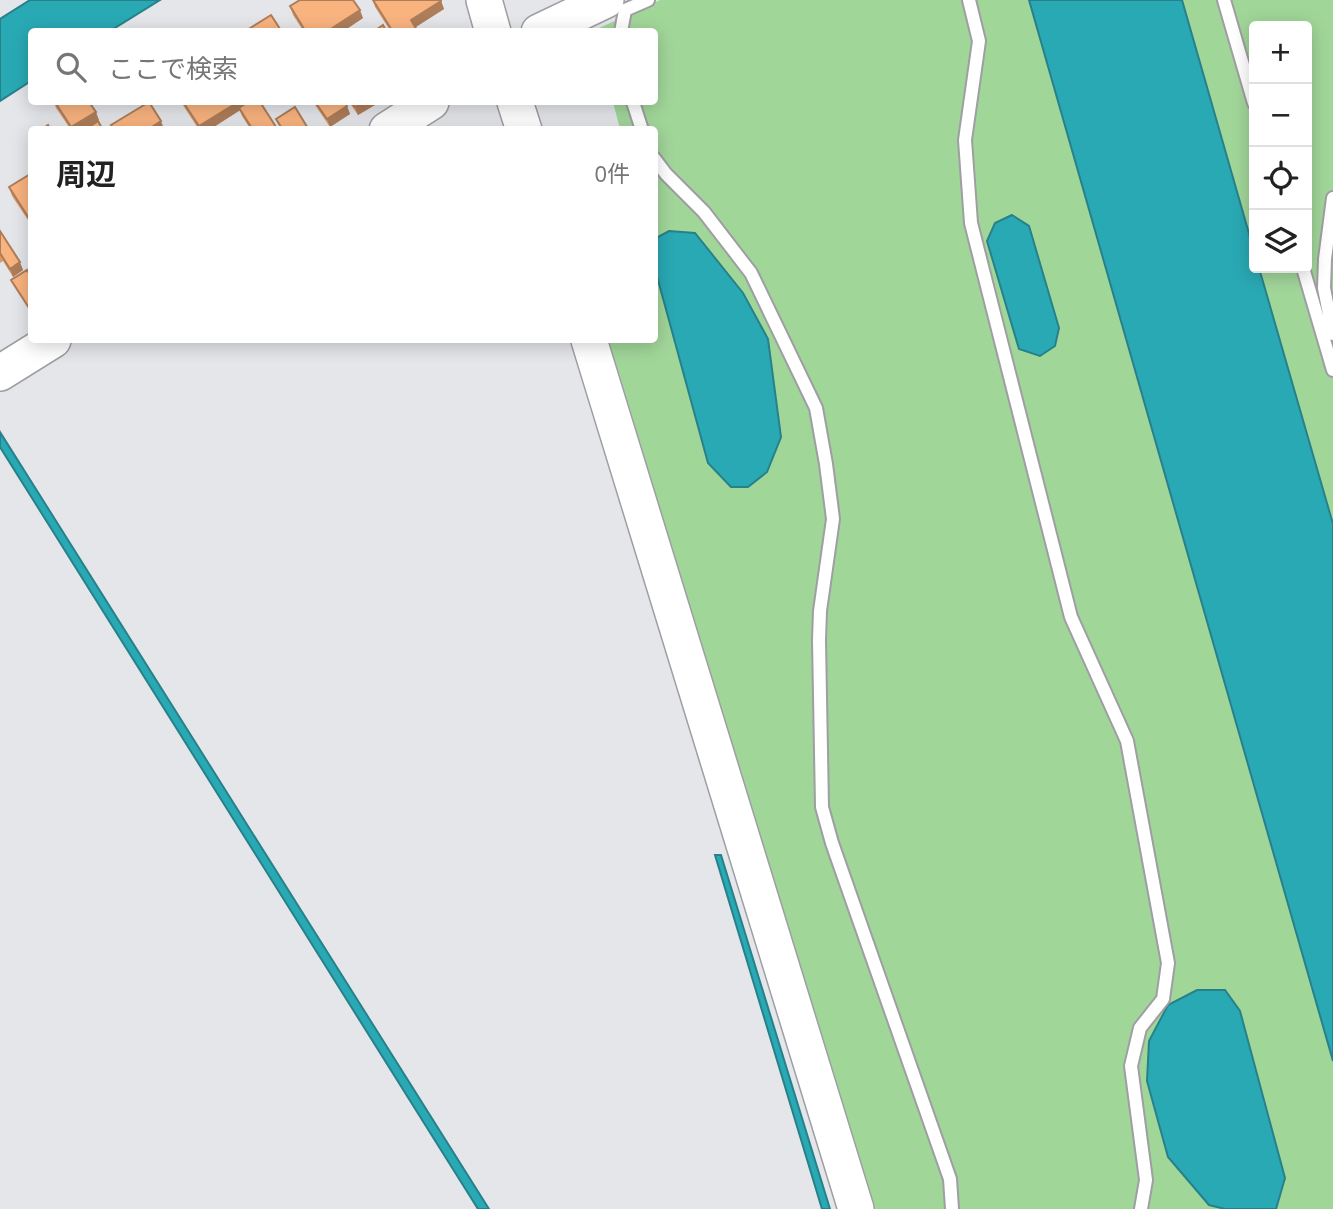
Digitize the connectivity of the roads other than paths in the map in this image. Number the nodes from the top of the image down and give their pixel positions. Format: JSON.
{"nodes":[{"id":1,"x":484,"y":0,"type":"edge"},
{"id":2,"x":606,"y":0,"type":"edge"},
{"id":3,"x":648,"y":0,"type":"edge"},
{"id":4,"x":969,"y":0,"type":"edge"},
{"id":5,"x":1224,"y":0,"type":"edge"},
{"id":6,"x":492,"y":28,"type":"edge"},
{"id":7,"x":547,"y":28,"type":"edge"},
{"id":8,"x":622,"y":28,"type":"edge"},
{"id":9,"x":1249,"y":86,"type":"edge"},
{"id":10,"x":426,"y":105,"type":"edge"},
{"id":11,"x":516,"y":105,"type":"edge"},
{"id":12,"x":634,"y":105,"type":"edge"},
{"id":13,"x":393,"y":126,"type":"edge"},
{"id":14,"x":523,"y":126,"type":"edge"},
{"id":15,"x":641,"y":126,"type":"edge"},
{"id":16,"x":658,"y":163,"type":"edge"},
{"id":17,"x":1333,"y":198,"type":"edge"},
{"id":18,"x":1304,"y":273,"type":"edge"},
{"id":19,"x":1333,"y":334,"type":"edge"},
{"id":20,"x":48,"y":343,"type":"edge"},
{"id":21,"x":590,"y":343,"type":"edge"},
{"id":22,"x":1333,"y":370,"type":"edge"},
{"id":23,"x":0,"y":373,"type":"edge"},
{"id":24,"x":856,"y":1209,"type":"edge"},
{"id":25,"x":951,"y":1209,"type":"edge"},
{"id":26,"x":1141,"y":1209,"type":"edge"}],
"edges":[{"from":1,"to":6,"type":"street"},
{"from":2,"to":7,"type":"street"},
{"from":3,"to":8,"type":"lane"},
{"from":4,"to":26,"type":"lane"},
{"from":5,"to":9,"type":"lane"},
{"from":10,"to":13,"type":"street"},
{"from":11,"to":14,"type":"street"},
{"from":12,"to":15,"type":"lane"},
{"from":16,"to":25,"type":"lane"},
{"from":17,"to":19,"type":"lane"},
{"from":18,"to":22,"type":"lane"},
{"from":20,"to":23,"type":"street"},
{"from":21,"to":24,"type":"street"}]}
